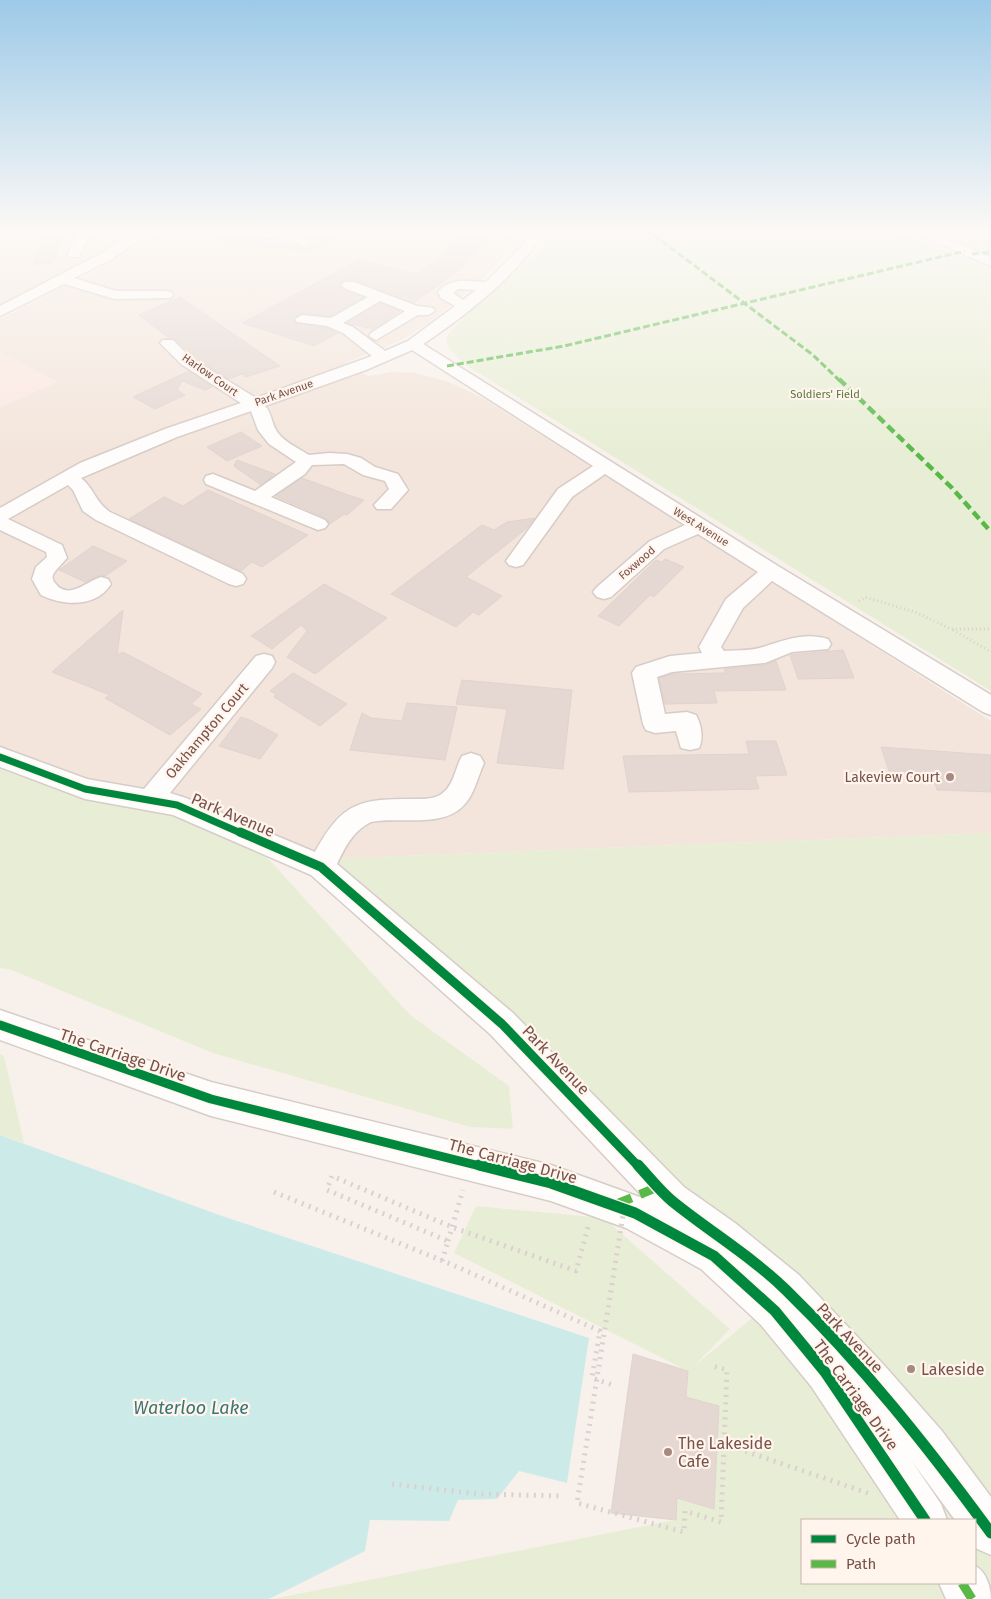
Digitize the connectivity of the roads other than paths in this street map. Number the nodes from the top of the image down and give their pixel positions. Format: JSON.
{"nodes":[{"id":1,"x":17,"y":304,"type":"edge"},
{"id":2,"x":366,"y":304,"type":"edge"},
{"id":3,"x":399,"y":304,"type":"edge"},
{"id":4,"x":455,"y":304,"type":"edge"},
{"id":5,"x":467,"y":304,"type":"edge"},
{"id":6,"x":460,"y":309,"type":"junction"},
{"id":7,"x":415,"y":310,"type":"junction"},
{"id":8,"x":0,"y":312,"type":"edge"},
{"id":9,"x":302,"y":319,"type":"dead end"},
{"id":10,"x":332,"y":323,"type":"junction"},
{"id":11,"x":376,"y":336,"type":"dead end"},
{"id":12,"x":168,"y":342,"type":"dead end"},
{"id":13,"x":412,"y":344,"type":"junction"},
{"id":14,"x":384,"y":357,"type":"junction"},
{"id":15,"x":254,"y":404,"type":"junction"},
{"id":16,"x":306,"y":461,"type":"junction"},
{"id":17,"x":605,"y":466,"type":"junction"},
{"id":18,"x":69,"y":477,"type":"junction"},
{"id":19,"x":213,"y":480,"type":"dead end"},
{"id":20,"x":257,"y":498,"type":"junction"},
{"id":21,"x":384,"y":504,"type":"dead end"},
{"id":22,"x":0,"y":516,"type":"edge"},
{"id":23,"x":0,"y":523,"type":"edge"},
{"id":24,"x":318,"y":524,"type":"dead end"},
{"id":25,"x":699,"y":526,"type":"junction"},
{"id":26,"x":516,"y":560,"type":"dead end"},
{"id":27,"x":771,"y":571,"type":"junction"},
{"id":28,"x":236,"y":579,"type":"dead end"},
{"id":29,"x":101,"y":584,"type":"dead end"},
{"id":30,"x":604,"y":592,"type":"dead end"},
{"id":31,"x":820,"y":644,"type":"dead end"},
{"id":32,"x":716,"y":658,"type":"junction"},
{"id":33,"x":264,"y":662,"type":"dead end"},
{"id":34,"x":991,"y":706,"type":"edge"},
{"id":35,"x":690,"y":741,"type":"dead end"},
{"id":36,"x":0,"y":757,"type":"edge"},
{"id":37,"x":471,"y":763,"type":"dead end"},
{"id":38,"x":150,"y":801,"type":"junction"},
{"id":39,"x":321,"y":867,"type":"junction"},
{"id":40,"x":0,"y":1025,"type":"edge"},
{"id":41,"x":922,"y":1516,"type":"edge"},
{"id":42,"x":991,"y":1533,"type":"edge"},
{"id":43,"x":963,"y":1584,"type":"edge"},
{"id":44,"x":972,"y":1599,"type":"edge"}],
"edges":[{"from":1,"to":8,"type":"street"},
{"from":2,"to":10,"type":"street"},
{"from":3,"to":7,"type":"street"},
{"from":4,"to":6,"type":"street"},
{"from":5,"to":6,"type":"street","name":"Park Avenue"},
{"from":6,"to":7,"type":"street"},
{"from":6,"to":13,"type":"street","name":"Park Avenue"},
{"from":7,"to":11,"type":"street"},
{"from":9,"to":10,"type":"street"},
{"from":10,"to":14,"type":"street"},
{"from":12,"to":15,"type":"street","name":"Harlow Court"},
{"from":13,"to":14,"type":"street","name":"Park Avenue"},
{"from":13,"to":17,"type":"street","name":"West Avenue"},
{"from":14,"to":15,"type":"street","name":"Park Avenue"},
{"from":15,"to":16,"type":"street"},
{"from":15,"to":18,"type":"street","name":"Park Avenue"},
{"from":16,"to":20,"type":"street"},
{"from":16,"to":21,"type":"street"},
{"from":17,"to":25,"type":"street","name":"West Avenue"},
{"from":17,"to":26,"type":"street"},
{"from":18,"to":22,"type":"street","name":"Park Avenue"},
{"from":18,"to":28,"type":"street"},
{"from":19,"to":20,"type":"street"},
{"from":20,"to":24,"type":"street"},
{"from":23,"to":29,"type":"street"},
{"from":25,"to":27,"type":"street","name":"West Avenue"},
{"from":25,"to":30,"type":"street","name":"Foxwood"},
{"from":27,"to":32,"type":"street"},
{"from":27,"to":34,"type":"street","name":"West Avenue"},
{"from":31,"to":32,"type":"street"},
{"from":32,"to":35,"type":"street"},
{"from":33,"to":38,"type":"street","name":"Oakhampton Court"},
{"from":36,"to":38,"type":"street","name":"Park Avenue"},
{"from":37,"to":39,"type":"street"},
{"from":38,"to":39,"type":"street","name":"Park Avenue"},
{"from":39,"to":42,"type":"street","name":"Park Avenue"},
{"from":40,"to":41,"type":"street","name":"The Carriage Drive"},
{"from":43,"to":44,"type":"street"}]}
